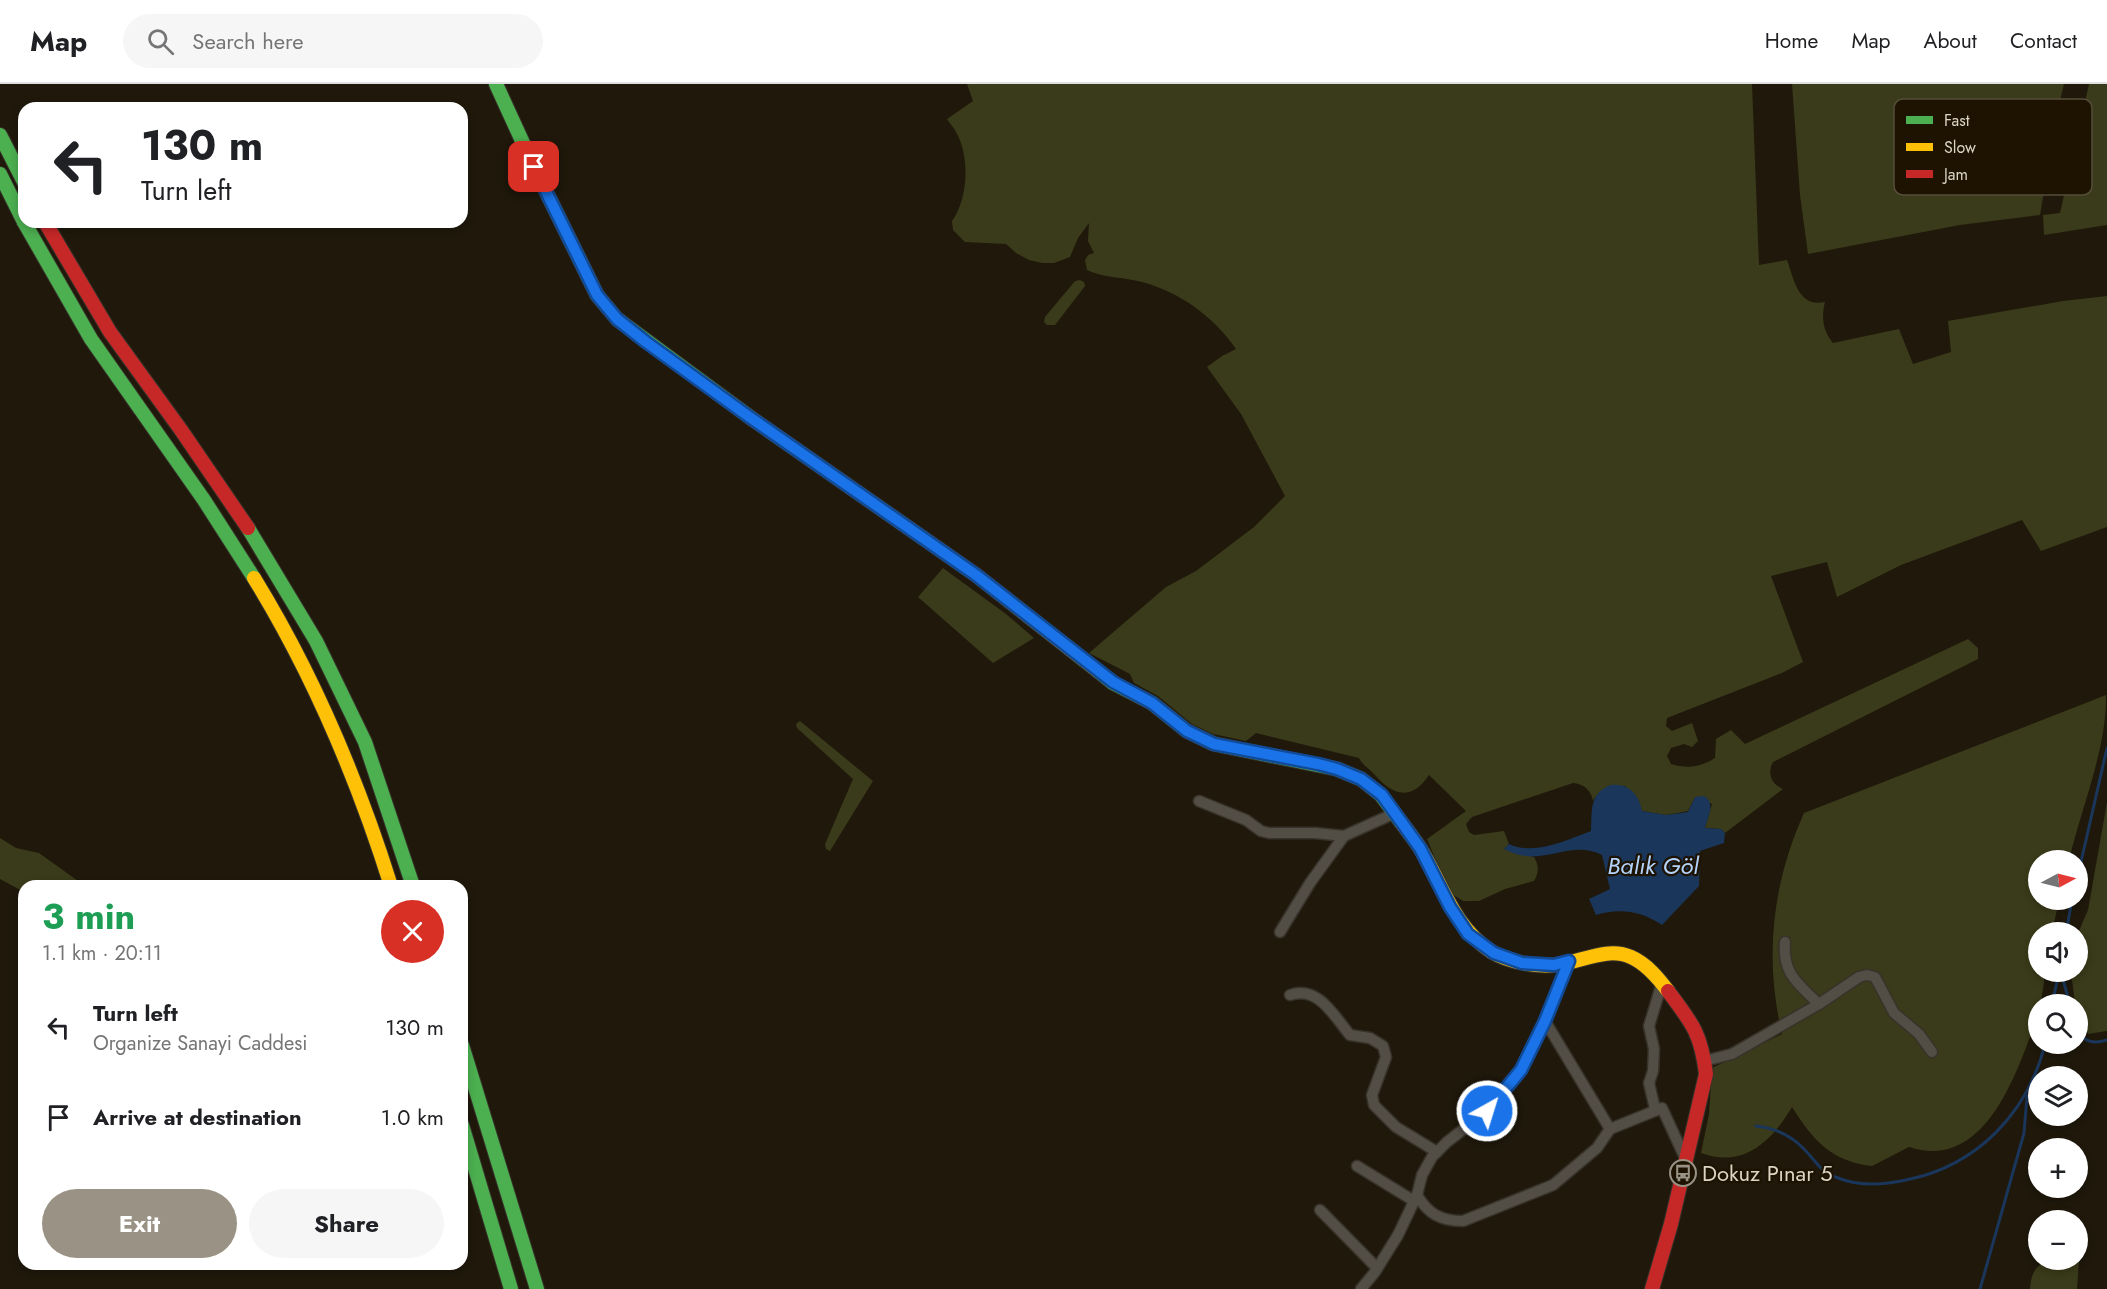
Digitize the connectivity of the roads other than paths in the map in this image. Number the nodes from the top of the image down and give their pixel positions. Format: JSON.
{"nodes":[{"id":1,"x":496,"y":84,"type":"edge"},
{"id":2,"x":0,"y":135,"type":"edge"},
{"id":3,"x":18,"y":170,"type":"edge"},
{"id":4,"x":0,"y":174,"type":"edge"},
{"id":5,"x":18,"y":210,"type":"edge"},
{"id":6,"x":27,"y":228,"type":"edge"},
{"id":7,"x":49,"y":228,"type":"edge"},
{"id":8,"x":1199,"y":801,"type":"dead end"},
{"id":9,"x":1395,"y":813,"type":"junction"},
{"id":10,"x":1344,"y":836,"type":"junction"},
{"id":11,"x":389,"y":880,"type":"edge"},
{"id":12,"x":411,"y":880,"type":"edge"},
{"id":13,"x":1280,"y":932,"type":"dead end"},
{"id":14,"x":1785,"y":942,"type":"dead end"},
{"id":15,"x":1569,"y":961,"type":"junction"},
{"id":16,"x":1662,"y":983,"type":"junction"},
{"id":17,"x":1290,"y":995,"type":"dead end"},
{"id":18,"x":1818,"y":1004,"type":"junction"},
{"id":19,"x":1545,"y":1021,"type":"junction"},
{"id":20,"x":1932,"y":1052,"type":"dead end"},
{"id":21,"x":1704,"y":1061,"type":"junction"},
{"id":22,"x":468,"y":1065,"type":"edge"},
{"id":23,"x":1655,"y":1109,"type":"junction"},
{"id":24,"x":1610,"y":1129,"type":"junction"},
{"id":25,"x":468,"y":1145,"type":"edge"},
{"id":26,"x":1437,"y":1152,"type":"junction"},
{"id":27,"x":1686,"y":1160,"type":"junction"},
{"id":28,"x":1357,"y":1166,"type":"dead end"},
{"id":29,"x":1415,"y":1198,"type":"junction"},
{"id":30,"x":1320,"y":1210,"type":"dead end"},
{"id":31,"x":1377,"y":1268,"type":"junction"},
{"id":32,"x":511,"y":1289,"type":"edge"},
{"id":33,"x":537,"y":1289,"type":"edge"},
{"id":34,"x":1361,"y":1289,"type":"edge"},
{"id":35,"x":1652,"y":1289,"type":"edge"}],
"edges":[{"from":1,"to":9,"type":"main road"},
{"from":2,"to":3,"type":"main road"},
{"from":4,"to":5,"type":"main road"},
{"from":6,"to":11,"type":"main road"},
{"from":7,"to":12,"type":"main road"},
{"from":8,"to":10,"type":"street"},
{"from":9,"to":10,"type":"street"},
{"from":9,"to":15,"type":"main road"},
{"from":10,"to":13,"type":"street"},
{"from":14,"to":18,"type":"street"},
{"from":15,"to":16,"type":"main road"},
{"from":15,"to":19,"type":"street"},
{"from":16,"to":21,"type":"main road"},
{"from":16,"to":23,"type":"street"},
{"from":17,"to":26,"type":"street"},
{"from":18,"to":20,"type":"street"},
{"from":18,"to":21,"type":"street"},
{"from":19,"to":24,"type":"street"},
{"from":19,"to":26,"type":"street"},
{"from":21,"to":27,"type":"main road"},
{"from":22,"to":33,"type":"main road"},
{"from":23,"to":24,"type":"street"},
{"from":23,"to":27,"type":"street"},
{"from":24,"to":29,"type":"street"},
{"from":25,"to":32,"type":"main road"},
{"from":26,"to":29,"type":"street"},
{"from":27,"to":35,"type":"main road"},
{"from":28,"to":29,"type":"street"},
{"from":29,"to":31,"type":"street"},
{"from":30,"to":31,"type":"street"},
{"from":31,"to":34,"type":"street"}]}
